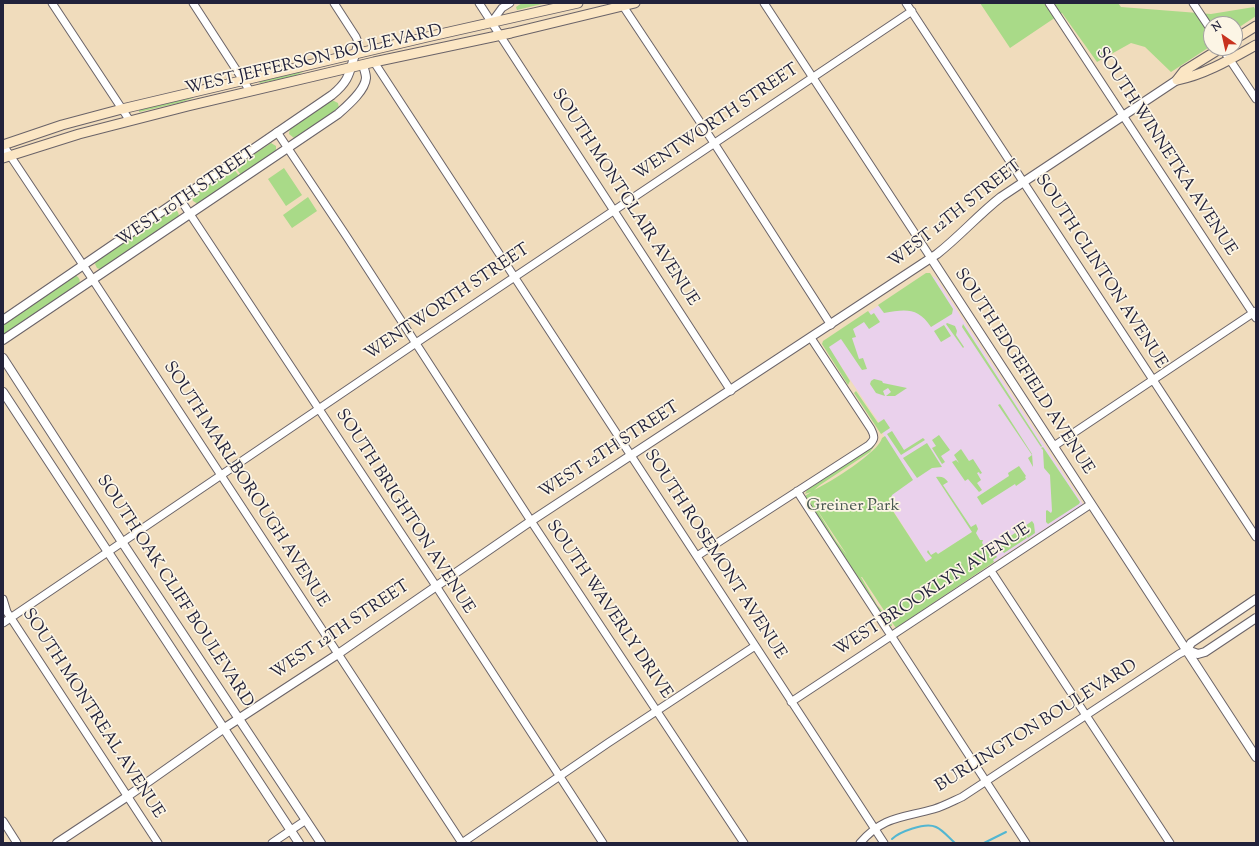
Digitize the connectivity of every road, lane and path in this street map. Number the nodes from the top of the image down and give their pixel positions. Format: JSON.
{"nodes":[{"id":1,"x":52,"y":3,"type":"edge"},
{"id":2,"x":193,"y":3,"type":"edge"},
{"id":3,"x":334,"y":3,"type":"edge"},
{"id":4,"x":479,"y":3,"type":"edge"},
{"id":5,"x":510,"y":3,"type":"edge"},
{"id":6,"x":578,"y":3,"type":"edge"},
{"id":7,"x":635,"y":3,"type":"edge"},
{"id":8,"x":764,"y":3,"type":"edge"},
{"id":9,"x":906,"y":3,"type":"edge"},
{"id":10,"x":1049,"y":3,"type":"edge"},
{"id":11,"x":1193,"y":3,"type":"edge"},
{"id":12,"x":622,"y":4,"type":"edge"},
{"id":13,"x":912,"y":11,"type":"junction"},
{"id":14,"x":1203,"y":18,"type":"edge"},
{"id":15,"x":491,"y":23,"type":"junction"},
{"id":16,"x":1256,"y":26,"type":"edge"},
{"id":17,"x":1243,"y":34,"type":"edge"},
{"id":18,"x":499,"y":35,"type":"junction"},
{"id":19,"x":1256,"y":45,"type":"edge"},
{"id":20,"x":355,"y":54,"type":"junction"},
{"id":21,"x":1209,"y":56,"type":"edge"},
{"id":22,"x":1228,"y":56,"type":"edge"},
{"id":23,"x":1230,"y":59,"type":"junction"},
{"id":24,"x":374,"y":62,"type":"junction"},
{"id":25,"x":363,"y":65,"type":"junction"},
{"id":26,"x":350,"y":68,"type":"junction"},
{"id":27,"x":812,"y":78,"type":"junction"},
{"id":28,"x":244,"y":80,"type":"junction"},
{"id":29,"x":1177,"y":80,"type":"junction"},
{"id":30,"x":250,"y":91,"type":"junction"},
{"id":31,"x":1256,"y":99,"type":"edge"},
{"id":32,"x":122,"y":109,"type":"junction"},
{"id":33,"x":1123,"y":116,"type":"junction"},
{"id":34,"x":130,"y":121,"type":"junction"},
{"id":35,"x":278,"y":132,"type":"junction"},
{"id":36,"x":714,"y":143,"type":"junction"},
{"id":37,"x":3,"y":145,"type":"edge"},
{"id":38,"x":288,"y":148,"type":"junction"},
{"id":39,"x":7,"y":157,"type":"edge"},
{"id":40,"x":1024,"y":181,"type":"junction"},
{"id":41,"x":180,"y":199,"type":"junction"},
{"id":42,"x":613,"y":210,"type":"junction"},
{"id":43,"x":190,"y":214,"type":"junction"},
{"id":44,"x":931,"y":258,"type":"junction"},
{"id":45,"x":83,"y":265,"type":"junction"},
{"id":46,"x":514,"y":277,"type":"junction"},
{"id":47,"x":93,"y":280,"type":"junction"},
{"id":48,"x":1255,"y":314,"type":"edge"},
{"id":49,"x":3,"y":320,"type":"edge"},
{"id":50,"x":831,"y":325,"type":"junction"},
{"id":51,"x":811,"y":338,"type":"junction"},
{"id":52,"x":3,"y":340,"type":"edge"},
{"id":53,"x":416,"y":343,"type":"junction"},
{"id":54,"x":3,"y":358,"type":"edge"},
{"id":55,"x":1153,"y":380,"type":"junction"},
{"id":56,"x":731,"y":390,"type":"junction"},
{"id":57,"x":3,"y":392,"type":"edge"},
{"id":58,"x":318,"y":409,"type":"junction"},
{"id":59,"x":1054,"y":446,"type":"junction"},
{"id":60,"x":631,"y":456,"type":"junction"},
{"id":61,"x":221,"y":476,"type":"junction"},
{"id":62,"x":797,"y":491,"type":"junction"},
{"id":63,"x":1091,"y":504,"type":"junction"},
{"id":64,"x":531,"y":521,"type":"junction"},
{"id":65,"x":1256,"y":537,"type":"edge"},
{"id":66,"x":122,"y":542,"type":"junction"},
{"id":67,"x":108,"y":552,"type":"junction"},
{"id":68,"x":697,"y":556,"type":"junction"},
{"id":69,"x":991,"y":571,"type":"junction"},
{"id":70,"x":436,"y":586,"type":"junction"},
{"id":71,"x":3,"y":599,"type":"edge"},
{"id":72,"x":1256,"y":599,"type":"edge"},
{"id":73,"x":11,"y":618,"type":"junction"},
{"id":74,"x":1256,"y":618,"type":"edge"},
{"id":75,"x":3,"y":623,"type":"edge"},
{"id":76,"x":890,"y":636,"type":"junction"},
{"id":77,"x":755,"y":646,"type":"junction"},
{"id":78,"x":1187,"y":650,"type":"junction"},
{"id":79,"x":338,"y":654,"type":"junction"},
{"id":80,"x":791,"y":702,"type":"junction"},
{"id":81,"x":657,"y":711,"type":"junction"},
{"id":82,"x":1086,"y":716,"type":"junction"},
{"id":83,"x":240,"y":719,"type":"junction"},
{"id":84,"x":223,"y":729,"type":"junction"},
{"id":85,"x":1256,"y":757,"type":"edge"},
{"id":86,"x":559,"y":777,"type":"junction"},
{"id":87,"x":986,"y":781,"type":"junction"},
{"id":88,"x":128,"y":796,"type":"junction"},
{"id":89,"x":306,"y":820,"type":"junction"},
{"id":90,"x":3,"y":822,"type":"edge"},
{"id":91,"x":874,"y":828,"type":"junction"},
{"id":92,"x":290,"y":830,"type":"junction"},
{"id":93,"x":17,"y":843,"type":"edge"},
{"id":94,"x":56,"y":843,"type":"edge"},
{"id":95,"x":158,"y":843,"type":"edge"},
{"id":96,"x":272,"y":843,"type":"edge"},
{"id":97,"x":299,"y":843,"type":"edge"},
{"id":98,"x":321,"y":843,"type":"edge"},
{"id":99,"x":462,"y":843,"type":"edge"},
{"id":100,"x":603,"y":843,"type":"edge"},
{"id":101,"x":744,"y":843,"type":"edge"},
{"id":102,"x":860,"y":843,"type":"edge"},
{"id":103,"x":884,"y":843,"type":"edge"},
{"id":104,"x":1026,"y":843,"type":"edge"},
{"id":105,"x":1170,"y":843,"type":"edge"}],
"edges":[{"from":1,"to":32,"type":"street"},
{"from":2,"to":28,"type":"street"},
{"from":3,"to":20,"type":"street"},
{"from":4,"to":15,"type":"street","name":"SOUTH MONTCLAIR AVENUE"},
{"from":5,"to":15,"type":"street"},
{"from":6,"to":15,"type":"main road","name":"WEST JEFFERSON BOULEVARD"},
{"from":7,"to":12,"type":"main road","name":"WEST JEFFERSON BOULEVARD"},
{"from":8,"to":27,"type":"street","name":"SOUTH EDGEFIELD AVENUE"},
{"from":9,"to":13,"type":"street","name":"SOUTH CLINTON AVENUE"},
{"from":10,"to":33,"type":"street","name":"SOUTH WINNETKA AVENUE"},
{"from":11,"to":14,"type":"street"},
{"from":12,"to":18,"type":"main road","name":"WEST JEFFERSON BOULEVARD"},
{"from":12,"to":36,"type":"street"},
{"from":13,"to":27,"type":"street","name":"WENTWORTH STREET"},
{"from":13,"to":40,"type":"street","name":"SOUTH CLINTON AVENUE"},
{"from":15,"to":18,"type":"street","name":"SOUTH MONTCLAIR AVENUE"},
{"from":15,"to":20,"type":"main road","name":"WEST JEFFERSON BOULEVARD"},
{"from":16,"to":17,"type":"main road"},
{"from":18,"to":24,"type":"main road","name":"WEST JEFFERSON BOULEVARD"},
{"from":18,"to":42,"type":"street","name":"SOUTH MONTCLAIR AVENUE"},
{"from":19,"to":23,"type":"main road","name":"WEST 12TH STREET"},
{"from":20,"to":26,"type":"street","name":"WEST 10TH STREET"},
{"from":20,"to":28,"type":"main road","name":"WEST JEFFERSON BOULEVARD"},
{"from":21,"to":29,"type":"main road","name":"WEST 12TH STREET"},
{"from":22,"to":23,"type":"street"},
{"from":23,"to":29,"type":"main road","name":"WEST 12TH STREET"},
{"from":23,"to":31,"type":"street"},
{"from":24,"to":25,"type":"main road","name":"WEST JEFFERSON BOULEVARD"},
{"from":24,"to":46,"type":"street","name":"SOUTH ROSEMONT AVENUE"},
{"from":25,"to":26,"type":"main road","name":"WEST JEFFERSON BOULEVARD"},
{"from":25,"to":38,"type":"street","name":"WEST 10TH STREET"},
{"from":26,"to":30,"type":"main road","name":"WEST JEFFERSON BOULEVARD"},
{"from":26,"to":35,"type":"street","name":"WEST 10TH STREET"},
{"from":27,"to":36,"type":"street","name":"WENTWORTH STREET"},
{"from":27,"to":44,"type":"street","name":"SOUTH EDGEFIELD AVENUE"},
{"from":28,"to":30,"type":"street"},
{"from":28,"to":32,"type":"main road","name":"WEST JEFFERSON BOULEVARD"},
{"from":29,"to":33,"type":"street","name":"WEST 12TH STREET"},
{"from":30,"to":34,"type":"main road","name":"WEST JEFFERSON BOULEVARD"},
{"from":32,"to":34,"type":"street"},
{"from":32,"to":37,"type":"main road","name":"WEST JEFFERSON BOULEVARD"},
{"from":33,"to":40,"type":"street","name":"WEST 12TH STREET"},
{"from":33,"to":48,"type":"street","name":"SOUTH WINNETKA AVENUE"},
{"from":34,"to":39,"type":"main road","name":"WEST JEFFERSON BOULEVARD"},
{"from":35,"to":38,"type":"street","name":"SOUTH WAVERLY DRIVE"},
{"from":35,"to":41,"type":"street","name":"WEST 10TH STREET"},
{"from":36,"to":42,"type":"street","name":"WENTWORTH STREET"},
{"from":36,"to":50,"type":"street"},
{"from":37,"to":39,"type":"street","name":"SOUTH MARLBOROUGH AVENUE"},
{"from":38,"to":43,"type":"street","name":"WEST 10TH STREET"},
{"from":38,"to":53,"type":"street","name":"SOUTH WAVERLY DRIVE"},
{"from":39,"to":45,"type":"street","name":"SOUTH MARLBOROUGH AVENUE"},
{"from":40,"to":44,"type":"street","name":"WEST 12TH STREET"},
{"from":40,"to":55,"type":"street","name":"SOUTH CLINTON AVENUE"},
{"from":41,"to":43,"type":"street","name":"SOUTH BRIGHTON AVENUE"},
{"from":41,"to":45,"type":"street","name":"WEST 10TH STREET"},
{"from":42,"to":46,"type":"street","name":"WENTWORTH STREET"},
{"from":42,"to":56,"type":"street","name":"SOUTH MONTCLAIR AVENUE"},
{"from":43,"to":47,"type":"street","name":"WEST 10TH STREET"},
{"from":43,"to":58,"type":"street","name":"SOUTH BRIGHTON AVENUE"},
{"from":44,"to":50,"type":"street","name":"WEST 12TH STREET"},
{"from":44,"to":59,"type":"street","name":"SOUTH EDGEFIELD AVENUE"},
{"from":45,"to":47,"type":"street","name":"SOUTH MARLBOROUGH AVENUE"},
{"from":45,"to":49,"type":"street","name":"WEST 10TH STREET"},
{"from":46,"to":53,"type":"street","name":"WENTWORTH STREET"},
{"from":46,"to":60,"type":"street","name":"SOUTH ROSEMONT AVENUE"},
{"from":47,"to":52,"type":"street","name":"WEST 10TH STREET"},
{"from":47,"to":61,"type":"street","name":"SOUTH MARLBOROUGH AVENUE"},
{"from":48,"to":55,"type":"street"},
{"from":50,"to":51,"type":"street","name":"WEST 12TH STREET"},
{"from":51,"to":56,"type":"street","name":"WEST 12TH STREET"},
{"from":51,"to":62,"type":"street"},
{"from":53,"to":58,"type":"street","name":"WENTWORTH STREET"},
{"from":53,"to":64,"type":"street","name":"SOUTH WAVERLY DRIVE"},
{"from":54,"to":66,"type":"street","name":"SOUTH OAK CLIFF BOULEVARD"},
{"from":55,"to":59,"type":"street"},
{"from":55,"to":65,"type":"street","name":"SOUTH CLINTON AVENUE"},
{"from":56,"to":60,"type":"street","name":"WEST 12TH STREET"},
{"from":57,"to":67,"type":"street","name":"SOUTH OAK CLIFF BOULEVARD"},
{"from":58,"to":61,"type":"street","name":"WENTWORTH STREET"},
{"from":58,"to":70,"type":"street","name":"SOUTH BRIGHTON AVENUE"},
{"from":59,"to":63,"type":"street","name":"SOUTH EDGEFIELD AVENUE"},
{"from":60,"to":64,"type":"street","name":"WEST 12TH STREET"},
{"from":60,"to":68,"type":"street","name":"SOUTH ROSEMONT AVENUE"},
{"from":61,"to":66,"type":"street","name":"WENTWORTH STREET"},
{"from":61,"to":79,"type":"street","name":"SOUTH MARLBOROUGH AVENUE"},
{"from":62,"to":68,"type":"street"},
{"from":62,"to":76,"type":"street"},
{"from":63,"to":69,"type":"street","name":"WEST BROOKLYN AVENUE"},
{"from":63,"to":78,"type":"street","name":"SOUTH EDGEFIELD AVENUE"},
{"from":64,"to":70,"type":"street","name":"WEST 12TH STREET"},
{"from":64,"to":81,"type":"street","name":"SOUTH WAVERLY DRIVE"},
{"from":66,"to":67,"type":"street","name":"WENTWORTH STREET"},
{"from":66,"to":83,"type":"street","name":"SOUTH OAK CLIFF BOULEVARD"},
{"from":67,"to":73,"type":"street","name":"WENTWORTH STREET"},
{"from":67,"to":84,"type":"street","name":"SOUTH OAK CLIFF BOULEVARD"},
{"from":68,"to":77,"type":"street","name":"SOUTH ROSEMONT AVENUE"},
{"from":69,"to":76,"type":"street","name":"WEST BROOKLYN AVENUE"},
{"from":69,"to":82,"type":"street"},
{"from":70,"to":79,"type":"street","name":"WEST 12TH STREET"},
{"from":70,"to":86,"type":"street","name":"SOUTH BRIGHTON AVENUE"},
{"from":71,"to":73,"type":"street","name":"SOUTH MONTREAL AVENUE"},
{"from":72,"to":78,"type":"street","name":"BURLINGTON BOULEVARD"},
{"from":73,"to":75,"type":"street","name":"WENTWORTH STREET"},
{"from":73,"to":88,"type":"street","name":"SOUTH MONTREAL AVENUE"},
{"from":74,"to":78,"type":"street"},
{"from":76,"to":80,"type":"street","name":"WEST BROOKLYN AVENUE"},
{"from":76,"to":87,"type":"street"},
{"from":77,"to":80,"type":"street","name":"SOUTH ROSEMONT AVENUE"},
{"from":77,"to":81,"type":"street"},
{"from":78,"to":82,"type":"street","name":"BURLINGTON BOULEVARD"},
{"from":78,"to":85,"type":"street","name":"SOUTH EDGEFIELD AVENUE"},
{"from":79,"to":83,"type":"street","name":"WEST 12TH STREET"},
{"from":79,"to":99,"type":"street","name":"SOUTH MARLBOROUGH AVENUE"},
{"from":80,"to":91,"type":"street","name":"SOUTH ROSEMONT AVENUE"},
{"from":81,"to":86,"type":"street"},
{"from":81,"to":101,"type":"street","name":"SOUTH WAVERLY DRIVE"},
{"from":82,"to":87,"type":"street","name":"BURLINGTON BOULEVARD"},
{"from":82,"to":105,"type":"street"},
{"from":83,"to":84,"type":"street","name":"WEST 12TH STREET"},
{"from":83,"to":89,"type":"street","name":"SOUTH OAK CLIFF BOULEVARD"},
{"from":84,"to":88,"type":"street","name":"WEST 12TH STREET"},
{"from":84,"to":92,"type":"street","name":"SOUTH OAK CLIFF BOULEVARD"},
{"from":86,"to":99,"type":"street"},
{"from":86,"to":100,"type":"street","name":"SOUTH BRIGHTON AVENUE"},
{"from":87,"to":91,"type":"street","name":"BURLINGTON BOULEVARD"},
{"from":87,"to":104,"type":"street"},
{"from":88,"to":94,"type":"street","name":"WEST 12TH STREET"},
{"from":88,"to":95,"type":"street","name":"SOUTH MONTREAL AVENUE"},
{"from":89,"to":92,"type":"street"},
{"from":89,"to":98,"type":"street","name":"SOUTH OAK CLIFF BOULEVARD"},
{"from":90,"to":93,"type":"street"},
{"from":91,"to":102,"type":"street","name":"BURLINGTON BOULEVARD"},
{"from":91,"to":103,"type":"street","name":"SOUTH ROSEMONT AVENUE"},
{"from":92,"to":96,"type":"street"},
{"from":92,"to":97,"type":"street","name":"SOUTH OAK CLIFF BOULEVARD"}]}
